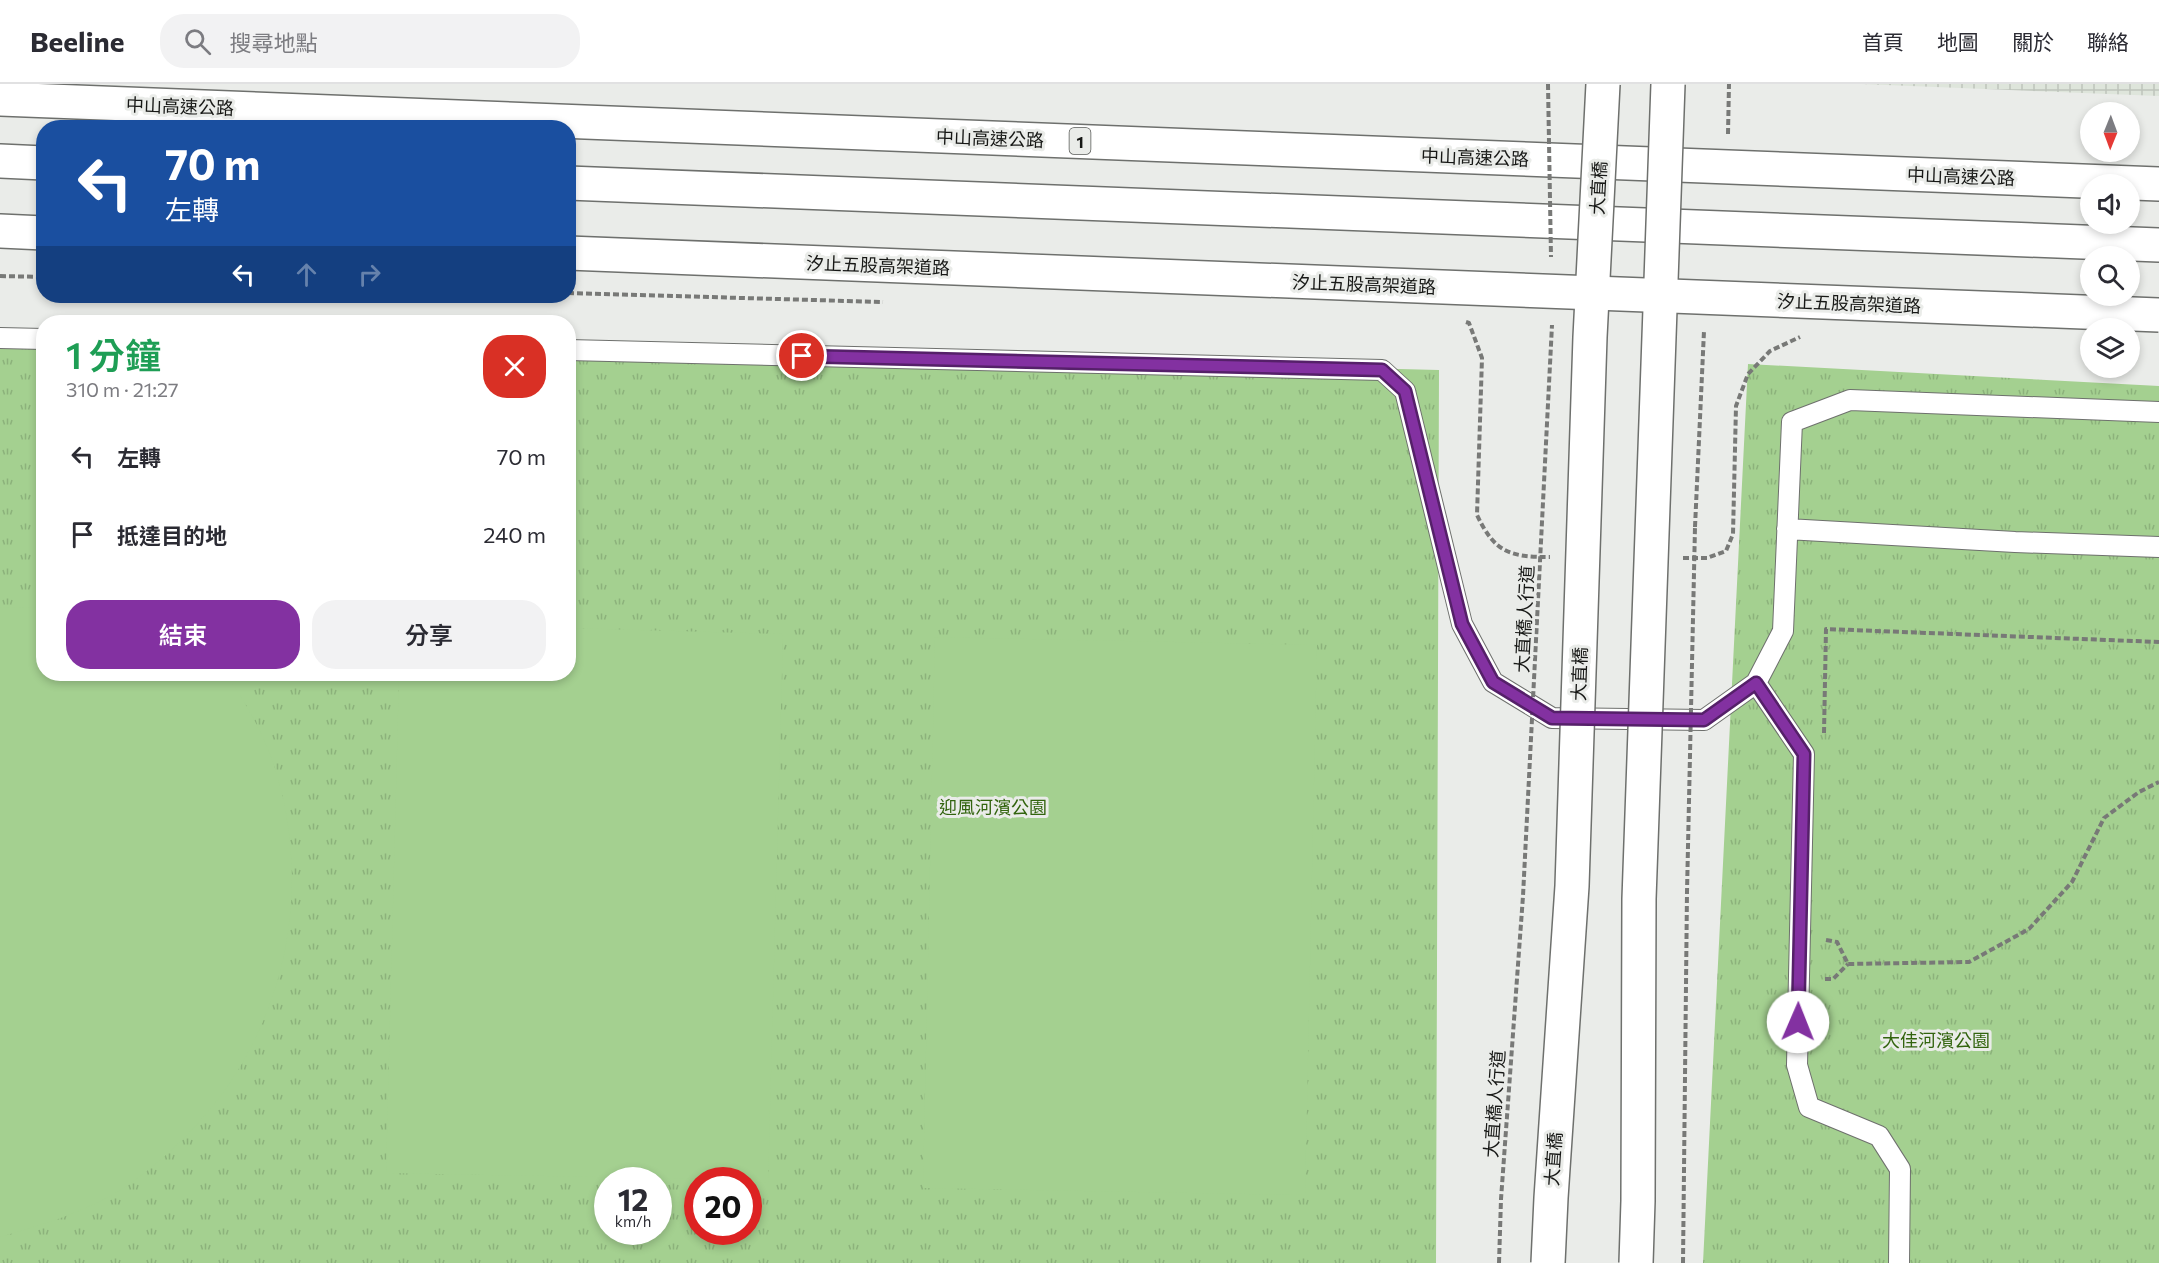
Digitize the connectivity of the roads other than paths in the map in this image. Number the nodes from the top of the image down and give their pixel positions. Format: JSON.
{"nodes":[{"id":1,"x":1603,"y":84,"type":"edge"},
{"id":2,"x":1668,"y":84,"type":"edge"},
{"id":3,"x":0,"y":99,"type":"edge"},
{"id":4,"x":533,"y":120,"type":"edge"},
{"id":5,"x":576,"y":122,"type":"edge"},
{"id":6,"x":0,"y":161,"type":"edge"},
{"id":7,"x":36,"y":163,"type":"edge"},
{"id":8,"x":576,"y":183,"type":"edge"},
{"id":9,"x":2159,"y":184,"type":"edge"},
{"id":10,"x":0,"y":231,"type":"edge"},
{"id":11,"x":36,"y":233,"type":"edge"},
{"id":12,"x":2159,"y":245,"type":"edge"},
{"id":13,"x":576,"y":253,"type":"edge"},
{"id":14,"x":2159,"y":315,"type":"edge"},
{"id":15,"x":0,"y":338,"type":"edge"},
{"id":16,"x":36,"y":339,"type":"edge"},
{"id":17,"x":576,"y":350,"type":"edge"},
{"id":18,"x":2159,"y":412,"type":"edge"},
{"id":19,"x":1787,"y":529,"type":"junction"},
{"id":20,"x":2159,"y":547,"type":"edge"},
{"id":21,"x":1756,"y":683,"type":"junction"},
{"id":22,"x":1548,"y":1263,"type":"edge"},
{"id":23,"x":1636,"y":1263,"type":"edge"},
{"id":24,"x":1899,"y":1263,"type":"edge"}],
"edges":[{"from":1,"to":22,"type":"main road","name":"大直橋","bridge":true},
{"from":2,"to":23,"type":"main road","bridge":true},
{"from":3,"to":4,"type":"main road","name":"中山高速公路","number":"1","bridge":true},
{"from":5,"to":9,"type":"main road","name":"中山高速公路","number":"1","bridge":true},
{"from":6,"to":7,"type":"main road"},
{"from":8,"to":12,"type":"main road","bridge":true},
{"from":10,"to":11,"type":"main road"},
{"from":13,"to":14,"type":"main road","name":"汐止五股高架道路","bridge":true},
{"from":15,"to":16,"type":"lane"},
{"from":17,"to":21,"type":"lane"},
{"from":18,"to":19,"type":"lane"},
{"from":19,"to":20,"type":"lane"},
{"from":19,"to":21,"type":"lane"},
{"from":21,"to":24,"type":"lane"}]}
